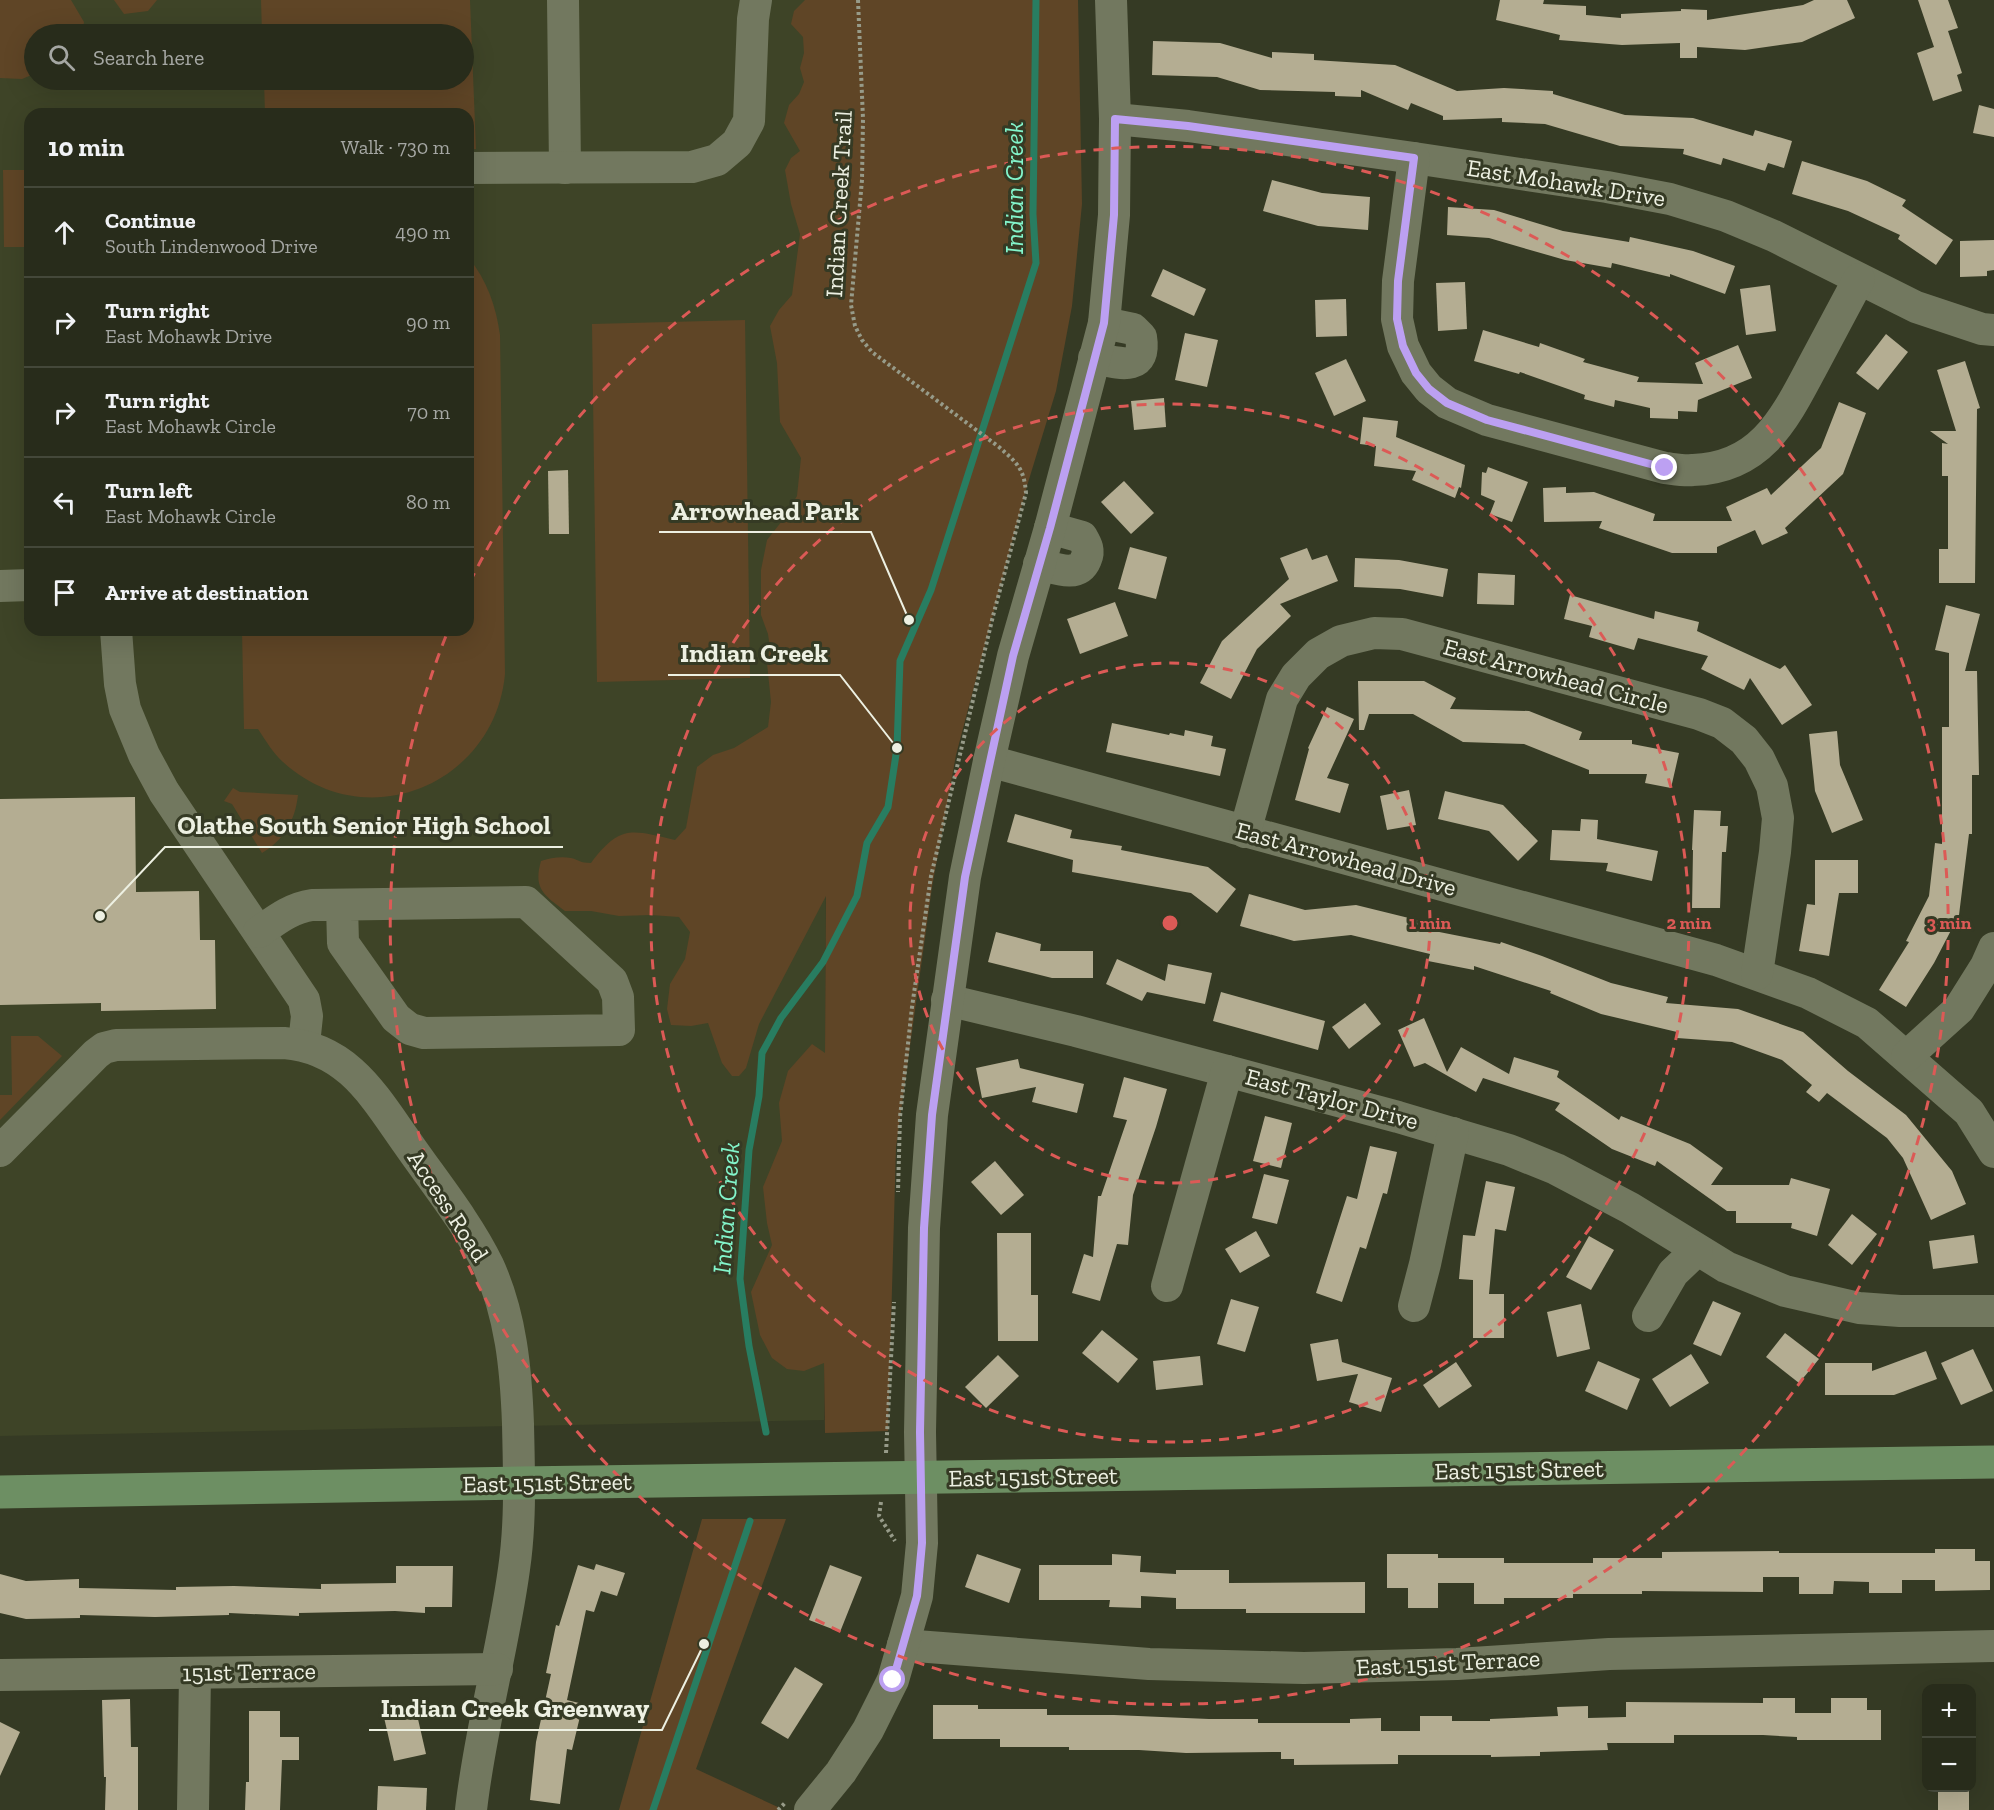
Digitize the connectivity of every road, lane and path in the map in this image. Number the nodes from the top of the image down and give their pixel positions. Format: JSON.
{"nodes":[{"id":1,"x":563,"y":0,"type":"edge"},
{"id":2,"x":756,"y":0,"type":"edge"},
{"id":3,"x":858,"y":0,"type":"edge"},
{"id":4,"x":1111,"y":0,"type":"edge"},
{"id":5,"x":1115,"y":119,"type":"junction"},
{"id":6,"x":1414,"y":158,"type":"junction"},
{"id":7,"x":474,"y":168,"type":"edge"},
{"id":8,"x":564,"y":168,"type":"junction"},
{"id":9,"x":1859,"y":279,"type":"junction"},
{"id":10,"x":1104,"y":323,"type":"junction"},
{"id":11,"x":1994,"y":330,"type":"edge"},
{"id":12,"x":1094,"y":358,"type":"junction"},
{"id":13,"x":1024,"y":475,"type":"dead end"},
{"id":14,"x":1050,"y":528,"type":"junction"},
{"id":15,"x":1039,"y":564,"type":"junction"},
{"id":16,"x":24,"y":585,"type":"edge"},
{"id":17,"x":0,"y":586,"type":"edge"},
{"id":18,"x":116,"y":636,"type":"edge"},
{"id":19,"x":989,"y":761,"type":"junction"},
{"id":20,"x":1245,"y":832,"type":"junction"},
{"id":21,"x":342,"y":905,"type":"junction"},
{"id":22,"x":259,"y":932,"type":"junction"},
{"id":23,"x":1994,"y":948,"type":"edge"},
{"id":24,"x":1756,"y":974,"type":"junction"},
{"id":25,"x":947,"y":1000,"type":"junction"},
{"id":26,"x":304,"y":1044,"type":"junction"},
{"id":27,"x":1907,"y":1056,"type":"junction"},
{"id":28,"x":1227,"y":1071,"type":"junction"},
{"id":29,"x":1453,"y":1133,"type":"junction"},
{"id":30,"x":0,"y":1151,"type":"edge"},
{"id":31,"x":1994,"y":1152,"type":"edge"},
{"id":32,"x":1697,"y":1250,"type":"junction"},
{"id":33,"x":1167,"y":1286,"type":"dead end"},
{"id":34,"x":1414,"y":1306,"type":"dead end"},
{"id":35,"x":1994,"y":1311,"type":"edge"},
{"id":36,"x":1648,"y":1316,"type":"dead end"},
{"id":37,"x":1994,"y":1462,"type":"edge"},
{"id":38,"x":922,"y":1478,"type":"junction"},
{"id":39,"x":519,"y":1483,"type":"junction"},
{"id":40,"x":0,"y":1492,"type":"edge"},
{"id":41,"x":879,"y":1516,"type":"dead end"},
{"id":42,"x":897,"y":1550,"type":"dead end"},
{"id":43,"x":903,"y":1645,"type":"junction"},
{"id":44,"x":1994,"y":1646,"type":"edge"},
{"id":45,"x":497,"y":1668,"type":"junction"},
{"id":46,"x":195,"y":1673,"type":"junction"},
{"id":47,"x":0,"y":1675,"type":"edge"},
{"id":48,"x":799,"y":1805,"type":"edge"},
{"id":49,"x":193,"y":1810,"type":"edge"},
{"id":50,"x":471,"y":1810,"type":"edge"},
{"id":51,"x":778,"y":1810,"type":"edge"}],
"edges":[{"from":1,"to":8,"type":"street"},
{"from":2,"to":8,"type":"street"},
{"from":3,"to":13,"type":"path","name":"Indian Creek Trail"},
{"from":4,"to":5,"type":"street"},
{"from":5,"to":6,"type":"street","name":"East Mohawk Drive"},
{"from":5,"to":10,"type":"street"},
{"from":6,"to":9,"type":"street","name":"East Mohawk Drive"},
{"from":6,"to":9,"type":"street"},
{"from":7,"to":8,"type":"street"},
{"from":9,"to":11,"type":"street","name":"East Mohawk Drive"},
{"from":10,"to":12,"type":"street"},
{"from":10,"to":12,"type":"street"},
{"from":12,"to":14,"type":"street"},
{"from":14,"to":15,"type":"street"},
{"from":14,"to":15,"type":"street"},
{"from":15,"to":19,"type":"street"},
{"from":16,"to":17,"type":"street"},
{"from":18,"to":22,"type":"street"},
{"from":19,"to":20,"type":"street","name":"East Arrowhead Drive"},
{"from":19,"to":25,"type":"street"},
{"from":20,"to":24,"type":"street","name":"East Arrowhead Drive"},
{"from":20,"to":24,"type":"street","name":"East Arrowhead Circle"},
{"from":21,"to":21,"type":"street"},
{"from":21,"to":22,"type":"street"},
{"from":22,"to":26,"type":"street"},
{"from":23,"to":27,"type":"street"},
{"from":24,"to":27,"type":"street","name":"East Arrowhead Drive"},
{"from":25,"to":28,"type":"street","name":"East Taylor Drive"},
{"from":25,"to":38,"type":"street"},
{"from":26,"to":30,"type":"street","name":"Access Road"},
{"from":26,"to":39,"type":"street","name":"Access Road"},
{"from":27,"to":31,"type":"street","name":"East Arrowhead Drive"},
{"from":28,"to":29,"type":"street","name":"East Taylor Drive"},
{"from":28,"to":33,"type":"street"},
{"from":29,"to":32,"type":"street","name":"East Taylor Drive"},
{"from":29,"to":34,"type":"street"},
{"from":32,"to":35,"type":"street","name":"East Taylor Drive"},
{"from":32,"to":36,"type":"street"},
{"from":37,"to":38,"type":"main road","name":"East 151st Street"},
{"from":38,"to":39,"type":"main road","name":"East 151st Street"},
{"from":38,"to":43,"type":"street"},
{"from":39,"to":40,"type":"main road","name":"East 151st Street"},
{"from":39,"to":45,"type":"street","name":"Access Road"},
{"from":41,"to":42,"type":"path"},
{"from":43,"to":44,"type":"street","name":"East 151st Terrace"},
{"from":43,"to":48,"type":"street"},
{"from":45,"to":46,"type":"street","name":"151st Terrace"},
{"from":45,"to":50,"type":"street","name":"Access Road"},
{"from":46,"to":47,"type":"street","name":"151st Terrace"},
{"from":46,"to":49,"type":"street"},
{"from":48,"to":51,"type":"path"}]}
